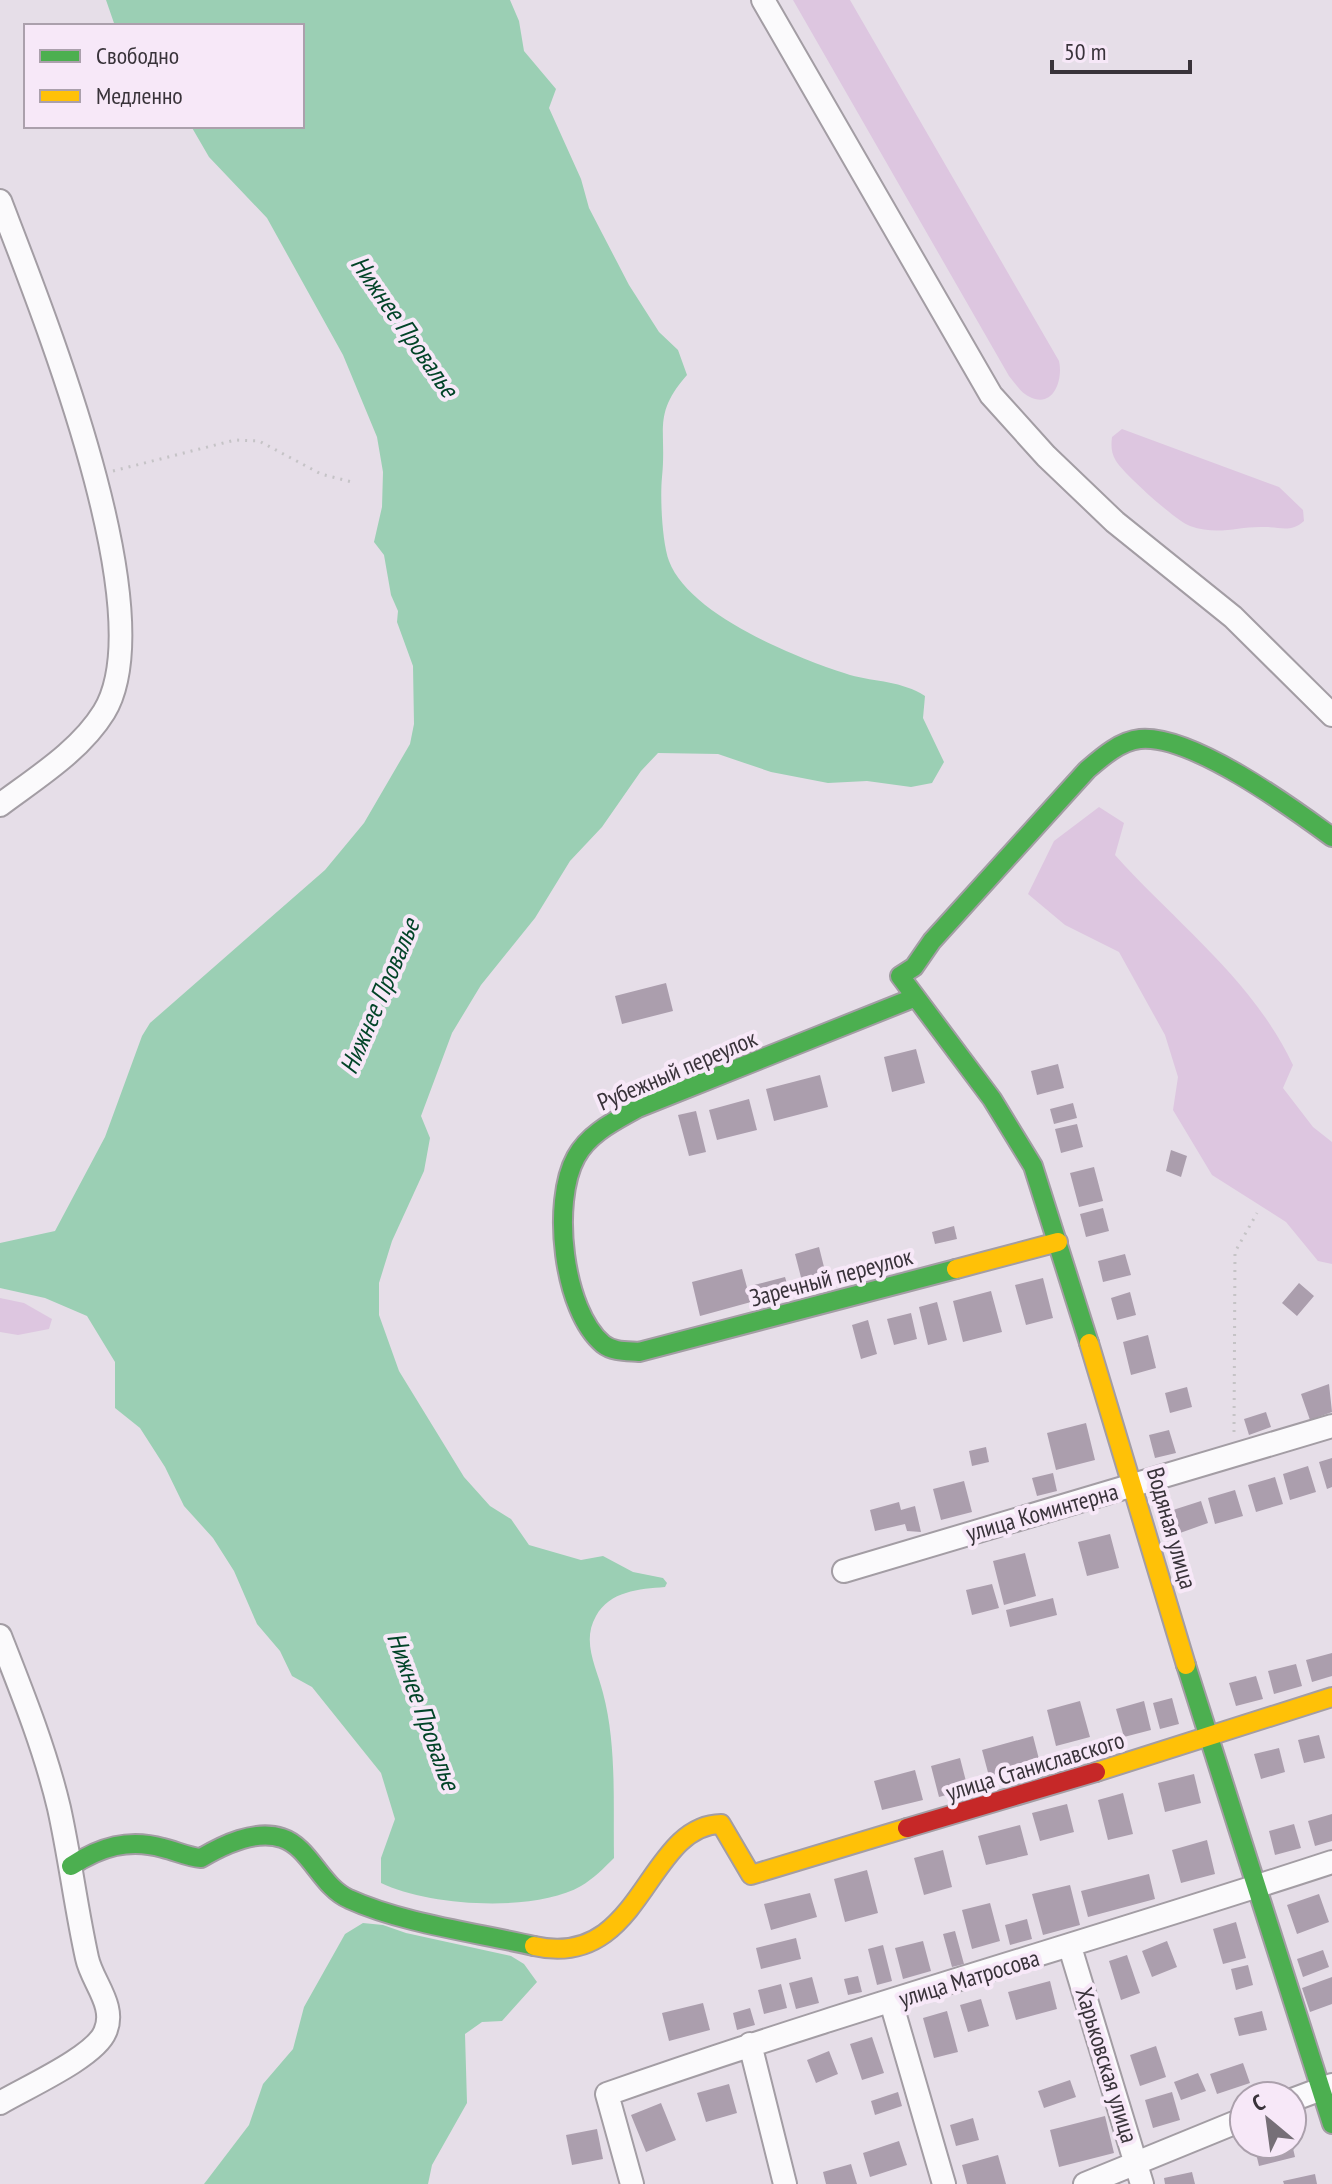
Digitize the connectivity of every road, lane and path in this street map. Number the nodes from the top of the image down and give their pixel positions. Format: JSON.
{"nodes":[{"id":1,"x":763,"y":0,"type":"edge"},
{"id":2,"x":0,"y":201,"type":"edge"},
{"id":3,"x":94,"y":476,"type":"junction"},
{"id":4,"x":352,"y":482,"type":"dead end"},
{"id":5,"x":1332,"y":715,"type":"edge"},
{"id":6,"x":0,"y":805,"type":"edge"},
{"id":7,"x":1332,"y":837,"type":"edge"},
{"id":8,"x":916,"y":997,"type":"junction"},
{"id":9,"x":1257,"y":1213,"type":"dead end"},
{"id":10,"x":1058,"y":1242,"type":"junction"},
{"id":11,"x":615,"y":1351,"type":"joint"},
{"id":12,"x":1332,"y":1426,"type":"edge"},
{"id":13,"x":1234,"y":1456,"type":"junction"},
{"id":14,"x":1135,"y":1485,"type":"junction"},
{"id":15,"x":844,"y":1571,"type":"dead end"},
{"id":16,"x":0,"y":1636,"type":"edge"},
{"id":17,"x":1332,"y":1697,"type":"edge"},
{"id":18,"x":1207,"y":1739,"type":"junction"},
{"id":19,"x":1332,"y":1862,"type":"edge"},
{"id":20,"x":71,"y":1866,"type":"junction"},
{"id":21,"x":1256,"y":1887,"type":"junction"},
{"id":22,"x":1070,"y":1947,"type":"junction"},
{"id":23,"x":891,"y":2002,"type":"junction"},
{"id":24,"x":750,"y":2044,"type":"junction"},
{"id":25,"x":1328,"y":2087,"type":"edge"},
{"id":26,"x":1308,"y":2094,"type":"edge"},
{"id":27,"x":0,"y":2103,"type":"edge"},
{"id":28,"x":1332,"y":2124,"type":"edge"},
{"id":29,"x":1228,"y":2125,"type":"edge"},
{"id":30,"x":1136,"y":2162,"type":"junction"},
{"id":31,"x":632,"y":2184,"type":"edge"},
{"id":32,"x":785,"y":2184,"type":"edge"},
{"id":33,"x":944,"y":2184,"type":"edge"},
{"id":34,"x":1085,"y":2184,"type":"edge"},
{"id":35,"x":1142,"y":2184,"type":"edge"}],
"edges":[{"from":1,"to":5,"type":"street"},
{"from":2,"to":3,"type":"street"},
{"from":3,"to":4,"type":"path"},
{"from":3,"to":6,"type":"street"},
{"from":7,"to":8,"type":"street","name":"Водяная улица"},
{"from":8,"to":10,"type":"street","name":"Водяная улица"},
{"from":8,"to":11,"type":"street","name":"Рубежный переулок"},
{"from":9,"to":13,"type":"path"},
{"from":10,"to":11,"type":"street","name":"Заречный переулок"},
{"from":10,"to":14,"type":"street","name":"Водяная улица"},
{"from":12,"to":13,"type":"street","name":"улица Коминтерна"},
{"from":13,"to":14,"type":"street","name":"улица Коминтерна"},
{"from":14,"to":15,"type":"street","name":"улица Коминтерна"},
{"from":14,"to":18,"type":"street","name":"Водяная улица"},
{"from":16,"to":20,"type":"street"},
{"from":17,"to":18,"type":"street","name":"улица Станиславского"},
{"from":18,"to":20,"type":"street","name":"улица Станиславского"},
{"from":18,"to":21,"type":"street","name":"Водяная улица"},
{"from":19,"to":21,"type":"street","name":"улица Матросова"},
{"from":20,"to":27,"type":"street"},
{"from":21,"to":22,"type":"street","name":"улица Матросова"},
{"from":21,"to":25,"type":"street","name":"Водяная улица"},
{"from":22,"to":23,"type":"street","name":"улица Матросова"},
{"from":22,"to":30,"type":"street","name":"Харьковская улица"},
{"from":23,"to":24,"type":"street","name":"улица Матросова"},
{"from":23,"to":33,"type":"street"},
{"from":24,"to":31,"type":"street","name":"улица Матросова"},
{"from":24,"to":32,"type":"street"},
{"from":25,"to":26,"type":"street"},
{"from":25,"to":28,"type":"street","name":"Водяная улица"},
{"from":29,"to":30,"type":"street"},
{"from":30,"to":34,"type":"street"},
{"from":30,"to":35,"type":"street","name":"Харьковская улица"}]}
